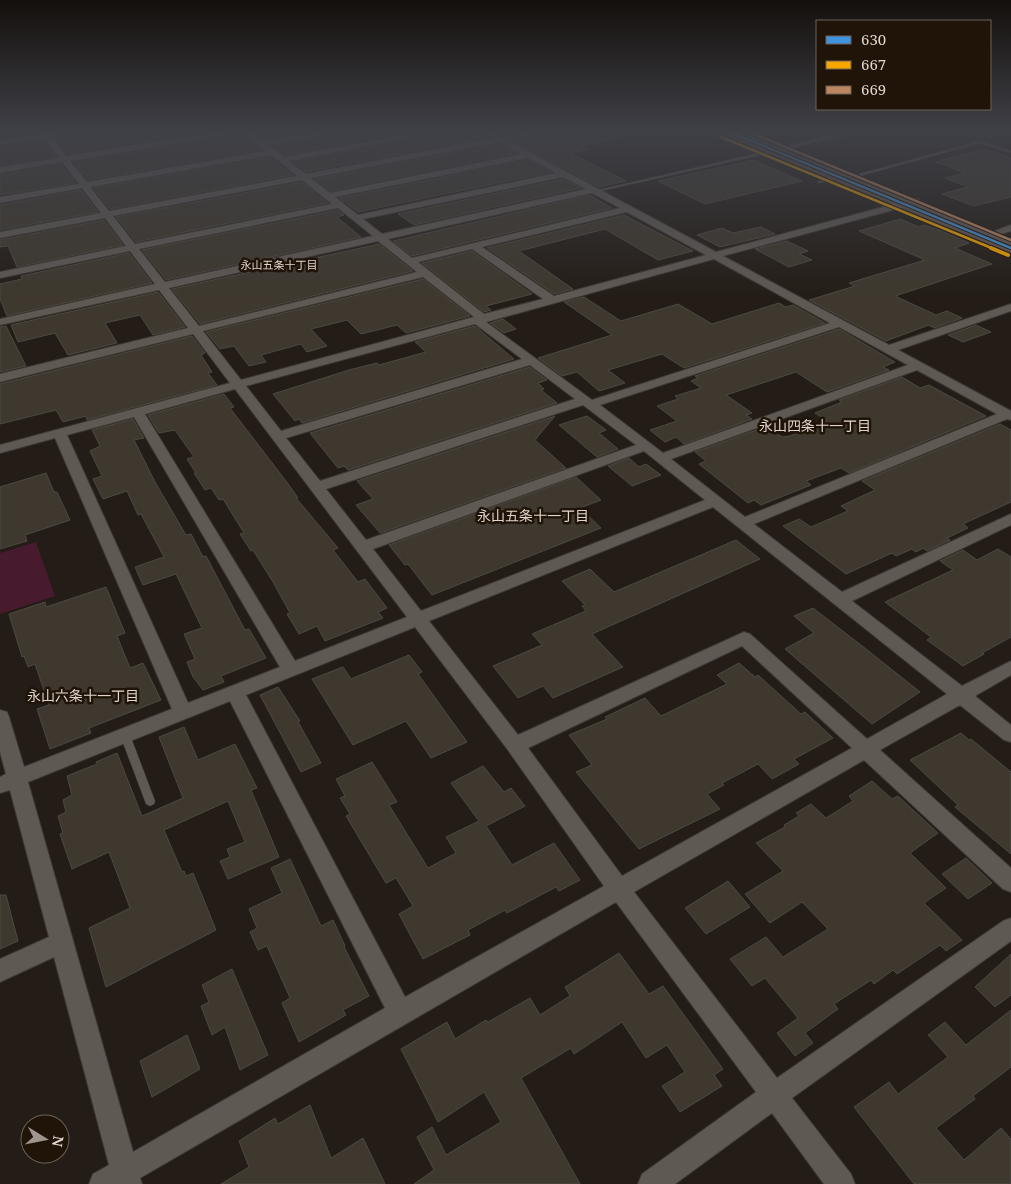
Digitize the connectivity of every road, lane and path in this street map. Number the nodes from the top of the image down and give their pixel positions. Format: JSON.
{"nodes":[{"id":1,"x":83,"y":185,"type":"edge"},
{"id":2,"x":84,"y":185,"type":"edge"},
{"id":3,"x":261,"y":185,"type":"edge"},
{"id":4,"x":314,"y":185,"type":"edge"},
{"id":5,"x":381,"y":185,"type":"edge"},
{"id":6,"x":511,"y":185,"type":"edge"},
{"id":7,"x":585,"y":185,"type":"edge"},
{"id":8,"x":615,"y":185,"type":"edge"},
{"id":9,"x":859,"y":185,"type":"edge"},
{"id":10,"x":873,"y":185,"type":"edge"},
{"id":11,"x":594,"y":190,"type":"junction"},
{"id":12,"x":328,"y":196,"type":"junction"},
{"id":13,"x":0,"y":200,"type":"edge"},
{"id":14,"x":909,"y":203,"type":"junction"},
{"id":15,"x":340,"y":205,"type":"junction"},
{"id":16,"x":628,"y":209,"type":"junction"},
{"id":17,"x":107,"y":215,"type":"junction"},
{"id":18,"x":356,"y":218,"type":"junction"},
{"id":19,"x":1011,"y":228,"type":"edge"},
{"id":20,"x":0,"y":235,"type":"edge"},
{"id":21,"x":989,"y":235,"type":"junction"},
{"id":22,"x":380,"y":237,"type":"junction"},
{"id":23,"x":1011,"y":240,"type":"edge"},
{"id":24,"x":474,"y":246,"type":"junction"},
{"id":25,"x":132,"y":248,"type":"junction"},
{"id":26,"x":1011,"y":248,"type":"edge"},
{"id":27,"x":714,"y":255,"type":"junction"},
{"id":28,"x":410,"y":261,"type":"junction"},
{"id":29,"x":426,"y":273,"type":"junction"},
{"id":30,"x":0,"y":275,"type":"edge"},
{"id":31,"x":162,"y":286,"type":"junction"},
{"id":32,"x":551,"y":299,"type":"junction"},
{"id":33,"x":1011,"y":307,"type":"edge"},
{"id":34,"x":480,"y":319,"type":"junction"},
{"id":35,"x":0,"y":322,"type":"edge"},
{"id":36,"x":842,"y":323,"type":"junction"},
{"id":37,"x":195,"y":330,"type":"junction"},
{"id":38,"x":889,"y":349,"type":"junction"},
{"id":39,"x":530,"y":361,"type":"junction"},
{"id":40,"x":919,"y":365,"type":"junction"},
{"id":41,"x":0,"y":378,"type":"edge"},
{"id":42,"x":238,"y":385,"type":"junction"},
{"id":43,"x":588,"y":402,"type":"junction"},
{"id":44,"x":138,"y":412,"type":"junction"},
{"id":45,"x":1009,"y":415,"type":"edge"},
{"id":46,"x":59,"y":433,"type":"junction"},
{"id":47,"x":277,"y":436,"type":"junction"},
{"id":48,"x":646,"y":446,"type":"junction"},
{"id":49,"x":0,"y":449,"type":"edge"},
{"id":50,"x":661,"y":458,"type":"junction"},
{"id":51,"x":316,"y":487,"type":"junction"},
{"id":52,"x":715,"y":501,"type":"junction"},
{"id":53,"x":1011,"y":519,"type":"edge"},
{"id":54,"x":743,"y":523,"type":"junction"},
{"id":55,"x":362,"y":547,"type":"junction"},
{"id":56,"x":840,"y":600,"type":"junction"},
{"id":57,"x":417,"y":618,"type":"junction"},
{"id":58,"x":1011,"y":667,"type":"edge"},
{"id":59,"x":290,"y":668,"type":"junction"},
{"id":60,"x":235,"y":692,"type":"junction"},
{"id":61,"x":961,"y":695,"type":"junction"},
{"id":62,"x":183,"y":712,"type":"junction"},
{"id":63,"x":0,"y":717,"type":"edge"},
{"id":64,"x":125,"y":735,"type":"junction"},
{"id":65,"x":1011,"y":735,"type":"edge"},
{"id":66,"x":515,"y":745,"type":"junction"},
{"id":67,"x":868,"y":749,"type":"junction"},
{"id":68,"x":8,"y":781,"type":"edge"},
{"id":69,"x":150,"y":801,"type":"dead end"},
{"id":70,"x":1011,"y":882,"type":"edge"},
{"id":71,"x":618,"y":888,"type":"junction"},
{"id":72,"x":1011,"y":928,"type":"edge"},
{"id":73,"x":61,"y":943,"type":"junction"},
{"id":74,"x":0,"y":971,"type":"edge"},
{"id":75,"x":400,"y":1013,"type":"junction"},
{"id":76,"x":773,"y":1096,"type":"junction"},
{"id":77,"x":126,"y":1178,"type":"edge"},
{"id":78,"x":103,"y":1184,"type":"edge"},
{"id":79,"x":652,"y":1184,"type":"edge"},
{"id":80,"x":841,"y":1184,"type":"edge"}],
"edges":[{"from":1,"to":13,"type":"street"},
{"from":2,"to":17,"type":"street"},
{"from":3,"to":17,"type":"street"},
{"from":4,"to":12,"type":"street"},
{"from":5,"to":12,"type":"street"},
{"from":6,"to":18,"type":"street"},
{"from":7,"to":11,"type":"street"},
{"from":8,"to":11,"type":"lane"},
{"from":9,"to":14,"type":"highway"},
{"from":10,"to":14,"type":"highway"},
{"from":11,"to":16,"type":"street"},
{"from":11,"to":22,"type":"street"},
{"from":12,"to":15,"type":"street"},
{"from":14,"to":21,"type":"highway"},
{"from":14,"to":27,"type":"street"},
{"from":15,"to":18,"type":"street"},
{"from":15,"to":25,"type":"street"},
{"from":16,"to":24,"type":"street"},
{"from":16,"to":27,"type":"street"},
{"from":17,"to":20,"type":"street"},
{"from":17,"to":25,"type":"street"},
{"from":18,"to":22,"type":"street"},
{"from":19,"to":21,"type":"street"},
{"from":21,"to":23,"type":"highway"},
{"from":21,"to":26,"type":"highway"},
{"from":22,"to":28,"type":"street"},
{"from":22,"to":31,"type":"street"},
{"from":24,"to":28,"type":"street"},
{"from":24,"to":32,"type":"street"},
{"from":25,"to":30,"type":"street"},
{"from":25,"to":31,"type":"street"},
{"from":27,"to":32,"type":"street"},
{"from":27,"to":36,"type":"street"},
{"from":28,"to":29,"type":"street"},
{"from":29,"to":34,"type":"street"},
{"from":29,"to":37,"type":"street"},
{"from":31,"to":35,"type":"street"},
{"from":31,"to":37,"type":"street"},
{"from":32,"to":34,"type":"street"},
{"from":33,"to":38,"type":"street"},
{"from":34,"to":39,"type":"street"},
{"from":34,"to":42,"type":"street"},
{"from":36,"to":38,"type":"street"},
{"from":36,"to":43,"type":"street"},
{"from":37,"to":41,"type":"street"},
{"from":37,"to":42,"type":"street"},
{"from":38,"to":40,"type":"street"},
{"from":39,"to":43,"type":"street"},
{"from":39,"to":47,"type":"street"},
{"from":40,"to":45,"type":"street"},
{"from":40,"to":50,"type":"street"},
{"from":42,"to":44,"type":"street"},
{"from":42,"to":47,"type":"street"},
{"from":43,"to":48,"type":"street"},
{"from":43,"to":51,"type":"street"},
{"from":44,"to":46,"type":"street"},
{"from":44,"to":59,"type":"street"},
{"from":45,"to":54,"type":"street"},
{"from":46,"to":49,"type":"street"},
{"from":46,"to":62,"type":"street"},
{"from":47,"to":51,"type":"street"},
{"from":48,"to":50,"type":"street"},
{"from":48,"to":55,"type":"street"},
{"from":50,"to":52,"type":"street"},
{"from":51,"to":55,"type":"street"},
{"from":52,"to":54,"type":"street"},
{"from":52,"to":57,"type":"street"},
{"from":53,"to":56,"type":"street"},
{"from":54,"to":56,"type":"street"},
{"from":55,"to":57,"type":"street"},
{"from":56,"to":61,"type":"street"},
{"from":57,"to":59,"type":"street"},
{"from":57,"to":66,"type":"street"},
{"from":58,"to":61,"type":"street"},
{"from":59,"to":60,"type":"street"},
{"from":60,"to":62,"type":"street"},
{"from":60,"to":75,"type":"street"},
{"from":61,"to":65,"type":"street"},
{"from":61,"to":67,"type":"street"},
{"from":62,"to":64,"type":"street"},
{"from":63,"to":68,"type":"street"},
{"from":64,"to":68,"type":"street"},
{"from":64,"to":69,"type":"lane"},
{"from":66,"to":67,"type":"street"},
{"from":66,"to":71,"type":"street"},
{"from":67,"to":70,"type":"street"},
{"from":67,"to":71,"type":"street"},
{"from":68,"to":73,"type":"street"},
{"from":71,"to":75,"type":"street"},
{"from":71,"to":76,"type":"street"},
{"from":72,"to":76,"type":"street"},
{"from":73,"to":74,"type":"street"},
{"from":73,"to":77,"type":"street"},
{"from":75,"to":77,"type":"street"},
{"from":76,"to":79,"type":"street"},
{"from":76,"to":80,"type":"street"},
{"from":77,"to":78,"type":"street"}]}
